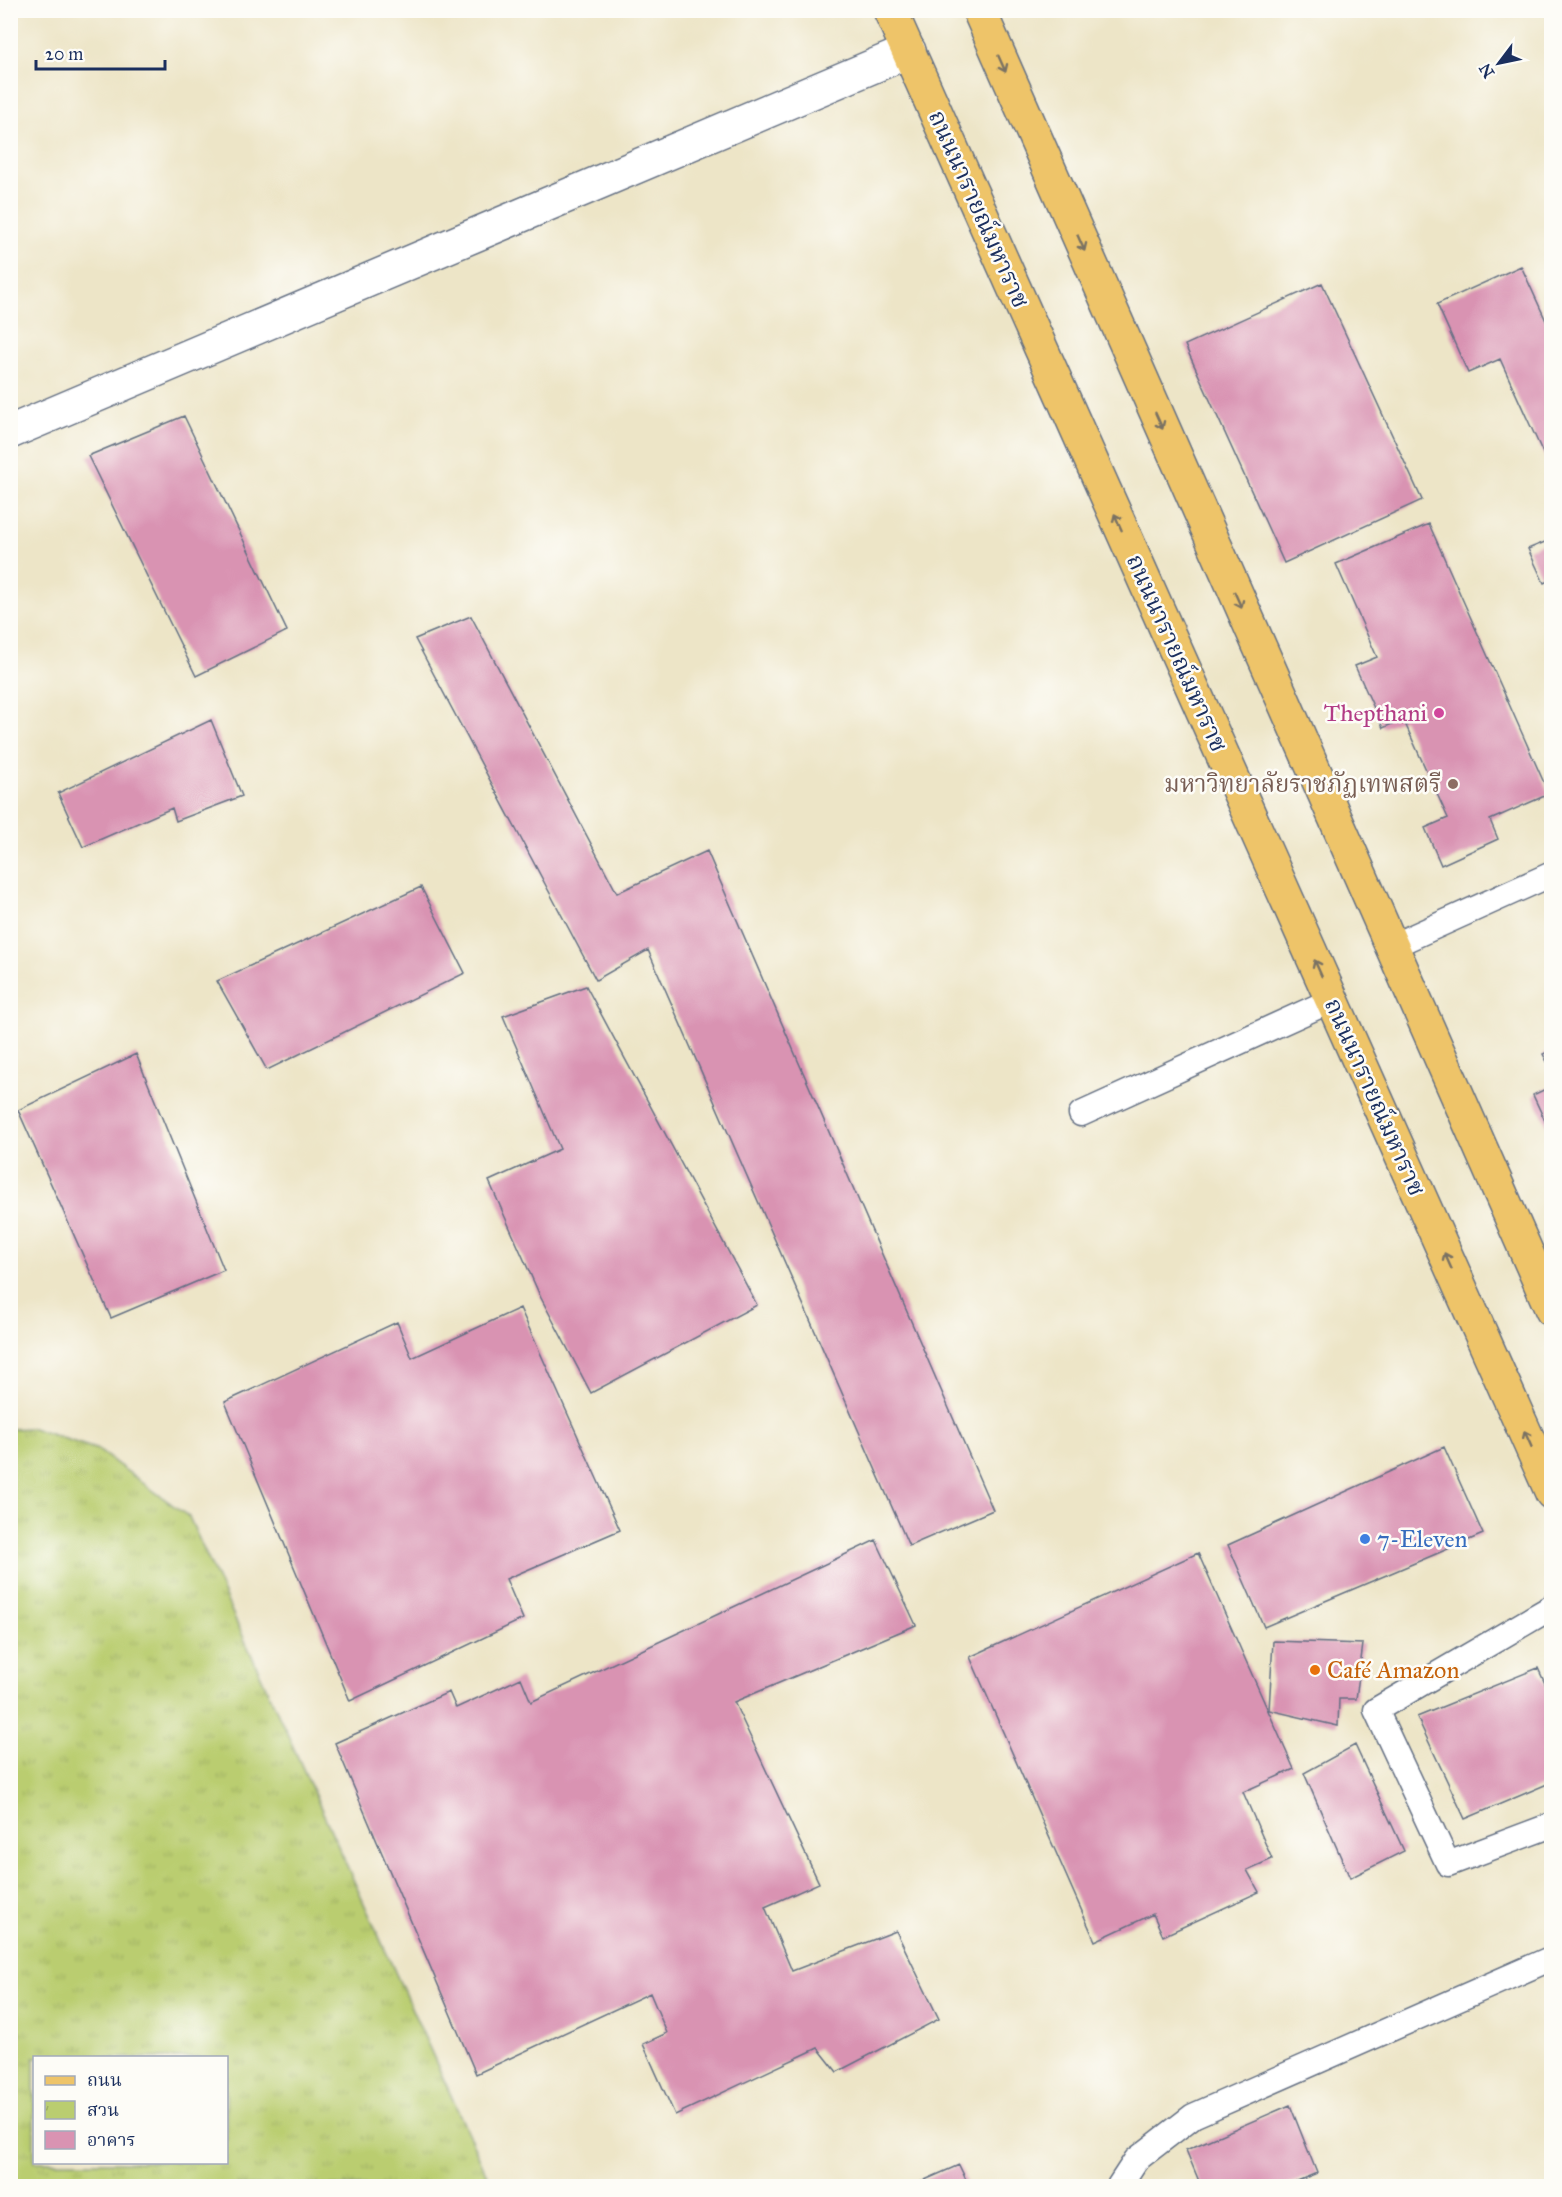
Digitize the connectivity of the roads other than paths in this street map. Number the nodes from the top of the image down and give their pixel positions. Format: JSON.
{"nodes":[{"id":1,"x":890,"y":10,"type":"edge"},
{"id":2,"x":979,"y":10,"type":"edge"},
{"id":3,"x":909,"y":51,"type":"junction"},
{"id":4,"x":10,"y":432,"type":"edge"},
{"id":5,"x":1551,"y":874,"type":"edge"},
{"id":6,"x":1390,"y":946,"type":"junction"},
{"id":7,"x":1332,"y":1000,"type":"junction"},
{"id":8,"x":1081,"y":1114,"type":"dead end"},
{"id":9,"x":1551,"y":1310,"type":"edge"},
{"id":10,"x":1551,"y":1493,"type":"edge"},
{"id":11,"x":1551,"y":1607,"type":"edge"},
{"id":12,"x":1551,"y":1825,"type":"edge"},
{"id":13,"x":1551,"y":1958,"type":"edge"},
{"id":14,"x":1119,"y":2187,"type":"edge"}],
"edges":[{"from":1,"to":3,"type":"main road","name":"ถนนนารายณ์มหาราช"},
{"from":2,"to":6,"type":"main road","one_way":true},
{"from":3,"to":4,"type":"street"},
{"from":7,"to":3,"type":"main road","name":"ถนนนารายณ์มหาราช","one_way":true},
{"from":5,"to":6,"type":"lane"},
{"from":6,"to":9,"type":"main road"},
{"from":7,"to":8,"type":"lane"},
{"from":10,"to":7,"type":"main road","name":"ถนนนารายณ์มหาราช","one_way":true},
{"from":11,"to":12,"type":"lane"},
{"from":13,"to":14,"type":"lane"}]}
